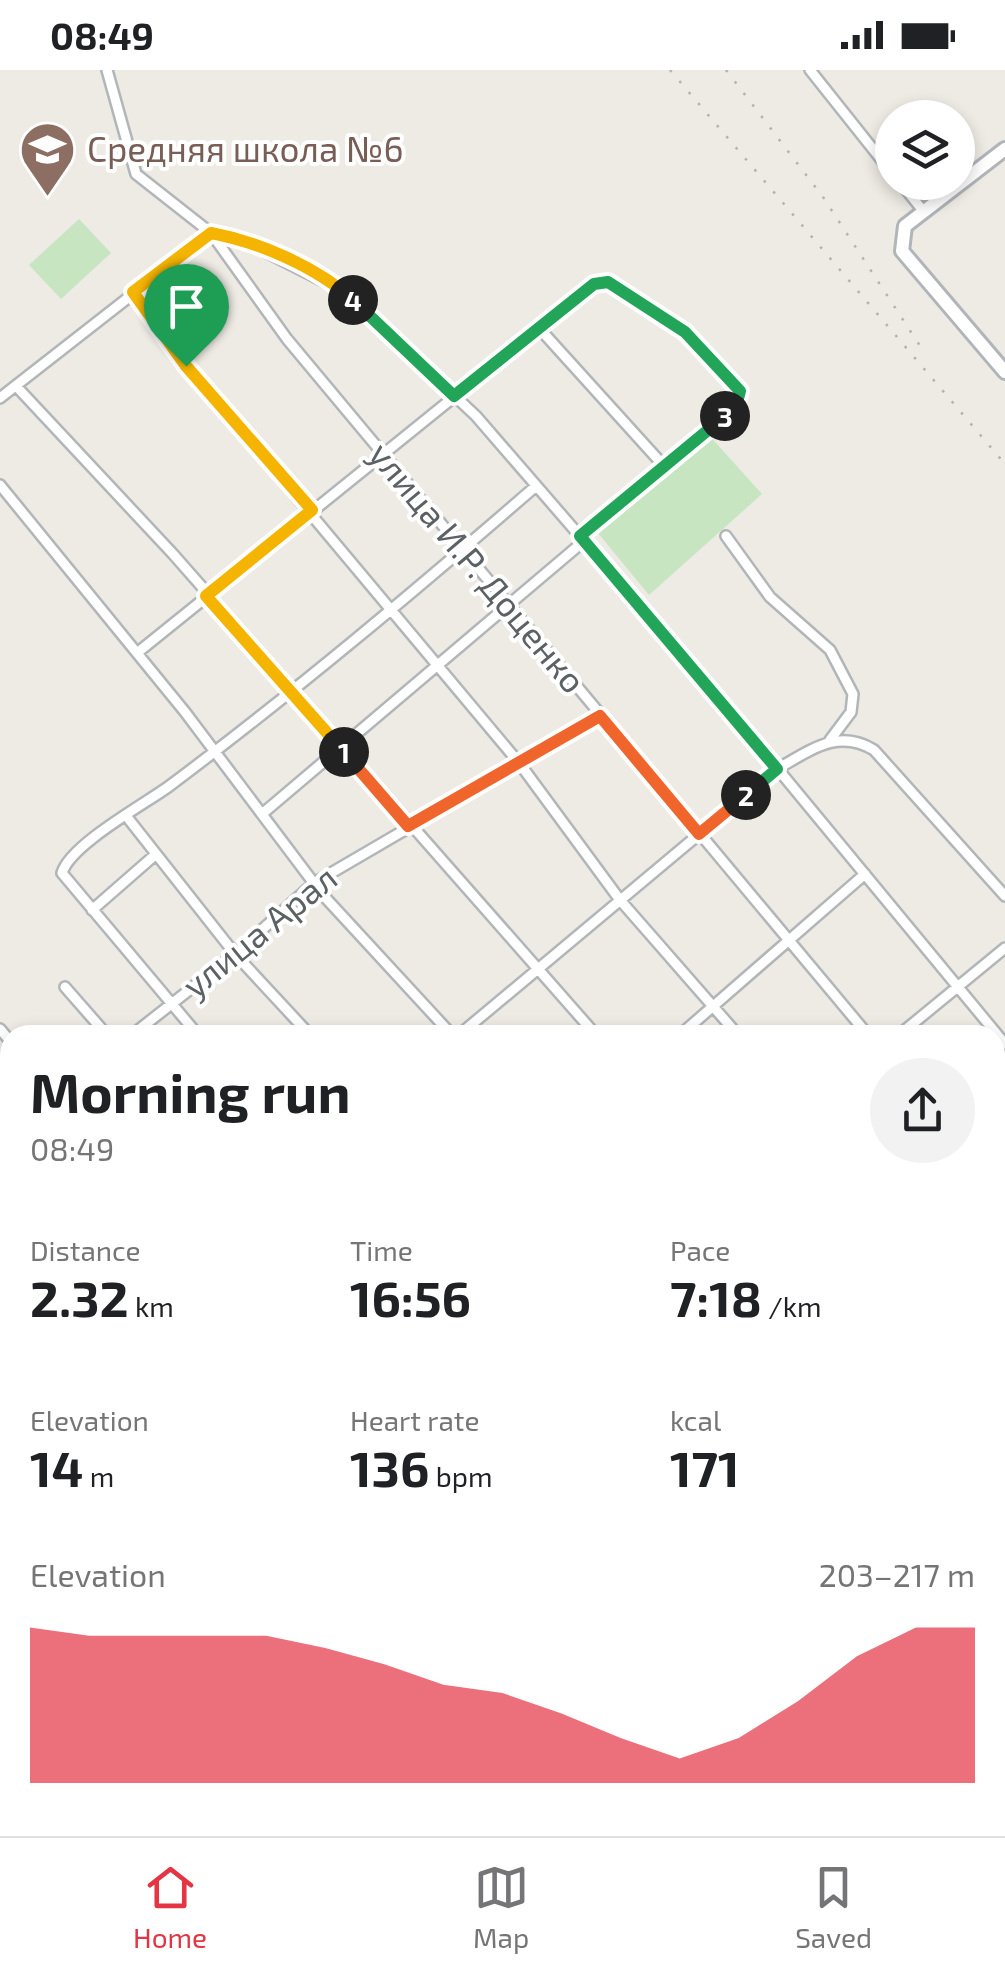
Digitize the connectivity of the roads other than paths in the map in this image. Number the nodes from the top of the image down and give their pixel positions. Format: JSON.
{"nodes":[{"id":1,"x":106,"y":70,"type":"edge"},
{"id":2,"x":810,"y":70,"type":"edge"},
{"id":3,"x":1005,"y":149,"type":"edge"},
{"id":4,"x":875,"y":152,"type":"edge"},
{"id":5,"x":914,"y":200,"type":"edge"},
{"id":6,"x":924,"y":212,"type":"junction"},
{"id":7,"x":211,"y":233,"type":"junction"},
{"id":8,"x":133,"y":292,"type":"junction"},
{"id":9,"x":539,"y":328,"type":"junction"},
{"id":10,"x":1005,"y":372,"type":"edge"},
{"id":11,"x":16,"y":386,"type":"junction"},
{"id":12,"x":454,"y":396,"type":"junction"},
{"id":13,"x":0,"y":398,"type":"edge"},
{"id":14,"x":381,"y":453,"type":"junction"},
{"id":15,"x":663,"y":465,"type":"junction"},
{"id":16,"x":0,"y":485,"type":"edge"},
{"id":17,"x":536,"y":486,"type":"junction"},
{"id":18,"x":312,"y":510,"type":"junction"},
{"id":19,"x":726,"y":536,"type":"dead end"},
{"id":20,"x":582,"y":539,"type":"junction"},
{"id":21,"x":462,"y":550,"type":"junction"},
{"id":22,"x":206,"y":596,"type":"junction"},
{"id":23,"x":509,"y":606,"type":"junction"},
{"id":24,"x":392,"y":609,"type":"junction"},
{"id":25,"x":137,"y":653,"type":"junction"},
{"id":26,"x":437,"y":664,"type":"junction"},
{"id":27,"x":292,"y":693,"type":"junction"},
{"id":28,"x":600,"y":716,"type":"junction"},
{"id":29,"x":830,"y":740,"type":"junction"},
{"id":30,"x":214,"y":750,"type":"junction"},
{"id":31,"x":342,"y":750,"type":"junction"},
{"id":32,"x":520,"y":764,"type":"junction"},
{"id":33,"x":777,"y":769,"type":"junction"},
{"id":34,"x":262,"y":814,"type":"junction"},
{"id":35,"x":127,"y":817,"type":"junction"},
{"id":36,"x":408,"y":826,"type":"junction"},
{"id":37,"x":699,"y":834,"type":"junction"},
{"id":38,"x":155,"y":855,"type":"junction"},
{"id":39,"x":865,"y":874,"type":"junction"},
{"id":40,"x":314,"y":883,"type":"junction"},
{"id":41,"x":1005,"y":896,"type":"edge"},
{"id":42,"x":620,"y":900,"type":"junction"},
{"id":43,"x":92,"y":910,"type":"junction"},
{"id":44,"x":786,"y":938,"type":"junction"},
{"id":45,"x":1005,"y":948,"type":"edge"},
{"id":46,"x":235,"y":954,"type":"junction"},
{"id":47,"x":538,"y":969,"type":"junction"},
{"id":48,"x":958,"y":985,"type":"junction"},
{"id":49,"x":65,"y":987,"type":"dead end"},
{"id":50,"x":172,"y":1003,"type":"junction"},
{"id":51,"x":713,"y":1007,"type":"junction"},
{"id":52,"x":97,"y":1025,"type":"edge"},
{"id":53,"x":144,"y":1025,"type":"edge"},
{"id":54,"x":190,"y":1025,"type":"edge"},
{"id":55,"x":301,"y":1025,"type":"edge"},
{"id":56,"x":447,"y":1025,"type":"edge"},
{"id":57,"x":468,"y":1025,"type":"edge"},
{"id":58,"x":587,"y":1025,"type":"edge"},
{"id":59,"x":692,"y":1025,"type":"edge"},
{"id":60,"x":729,"y":1025,"type":"edge"},
{"id":61,"x":860,"y":1025,"type":"edge"},
{"id":62,"x":912,"y":1025,"type":"edge"},
{"id":63,"x":990,"y":1025,"type":"edge"}],
"edges":[{"from":1,"to":7,"type":"street"},
{"from":2,"to":4,"type":"street"},
{"from":3,"to":6,"type":"street"},
{"from":5,"to":6,"type":"street"},
{"from":6,"to":10,"type":"street"},
{"from":7,"to":8,"type":"street"},
{"from":7,"to":12,"type":"street"},
{"from":7,"to":14,"type":"street","name":"улица И.Р. Доценко"},
{"from":8,"to":11,"type":"street"},
{"from":8,"to":18,"type":"street"},
{"from":9,"to":12,"type":"street"},
{"from":9,"to":15,"type":"street"},
{"from":9,"to":15,"type":"street"},
{"from":11,"to":13,"type":"street"},
{"from":11,"to":22,"type":"street"},
{"from":12,"to":14,"type":"street"},
{"from":12,"to":17,"type":"street"},
{"from":14,"to":18,"type":"street"},
{"from":14,"to":21,"type":"street","name":"улица И.Р. Доценко"},
{"from":15,"to":20,"type":"street"},
{"from":16,"to":25,"type":"street"},
{"from":17,"to":20,"type":"street"},
{"from":17,"to":21,"type":"street"},
{"from":18,"to":22,"type":"street"},
{"from":18,"to":24,"type":"street"},
{"from":19,"to":29,"type":"street"},
{"from":20,"to":23,"type":"street"},
{"from":20,"to":33,"type":"street"},
{"from":21,"to":23,"type":"street","name":"улица И.Р. Доценко"},
{"from":21,"to":24,"type":"street"},
{"from":22,"to":25,"type":"street"},
{"from":22,"to":27,"type":"street"},
{"from":23,"to":26,"type":"street"},
{"from":23,"to":28,"type":"street","name":"улица И.Р. Доценко"},
{"from":24,"to":26,"type":"street"},
{"from":24,"to":27,"type":"street"},
{"from":25,"to":30,"type":"street"},
{"from":26,"to":31,"type":"street"},
{"from":26,"to":32,"type":"street"},
{"from":27,"to":30,"type":"street"},
{"from":27,"to":31,"type":"street"},
{"from":28,"to":32,"type":"street","name":"улица Арал"},
{"from":28,"to":37,"type":"street","name":"улица И.Р. Доценко"},
{"from":29,"to":33,"type":"street"},
{"from":29,"to":41,"type":"street"},
{"from":30,"to":34,"type":"street"},
{"from":30,"to":35,"type":"street"},
{"from":31,"to":34,"type":"street"},
{"from":31,"to":36,"type":"street"},
{"from":32,"to":36,"type":"street","name":"улица Арал"},
{"from":32,"to":42,"type":"street"},
{"from":33,"to":37,"type":"street"},
{"from":33,"to":39,"type":"street"},
{"from":34,"to":40,"type":"street"},
{"from":35,"to":38,"type":"street"},
{"from":35,"to":43,"type":"street"},
{"from":36,"to":40,"type":"street","name":"улица Арал"},
{"from":36,"to":47,"type":"street"},
{"from":37,"to":42,"type":"street"},
{"from":37,"to":44,"type":"street","name":"улица И.Р. Доценко"},
{"from":38,"to":43,"type":"street"},
{"from":38,"to":46,"type":"street"},
{"from":39,"to":44,"type":"street"},
{"from":39,"to":48,"type":"street"},
{"from":40,"to":46,"type":"street","name":"улица Арал"},
{"from":40,"to":56,"type":"street"},
{"from":42,"to":47,"type":"street"},
{"from":42,"to":51,"type":"street"},
{"from":43,"to":50,"type":"street"},
{"from":44,"to":51,"type":"street"},
{"from":44,"to":61,"type":"street","name":"улица И.Р. Доценко"},
{"from":45,"to":48,"type":"street"},
{"from":46,"to":50,"type":"street","name":"улица Арал"},
{"from":46,"to":55,"type":"street"},
{"from":47,"to":57,"type":"street"},
{"from":47,"to":58,"type":"street"},
{"from":48,"to":62,"type":"street"},
{"from":48,"to":63,"type":"street"},
{"from":49,"to":52,"type":"street"},
{"from":50,"to":53,"type":"street","name":"улица Арал"},
{"from":50,"to":54,"type":"street"},
{"from":51,"to":59,"type":"street"},
{"from":51,"to":60,"type":"street"}]}
